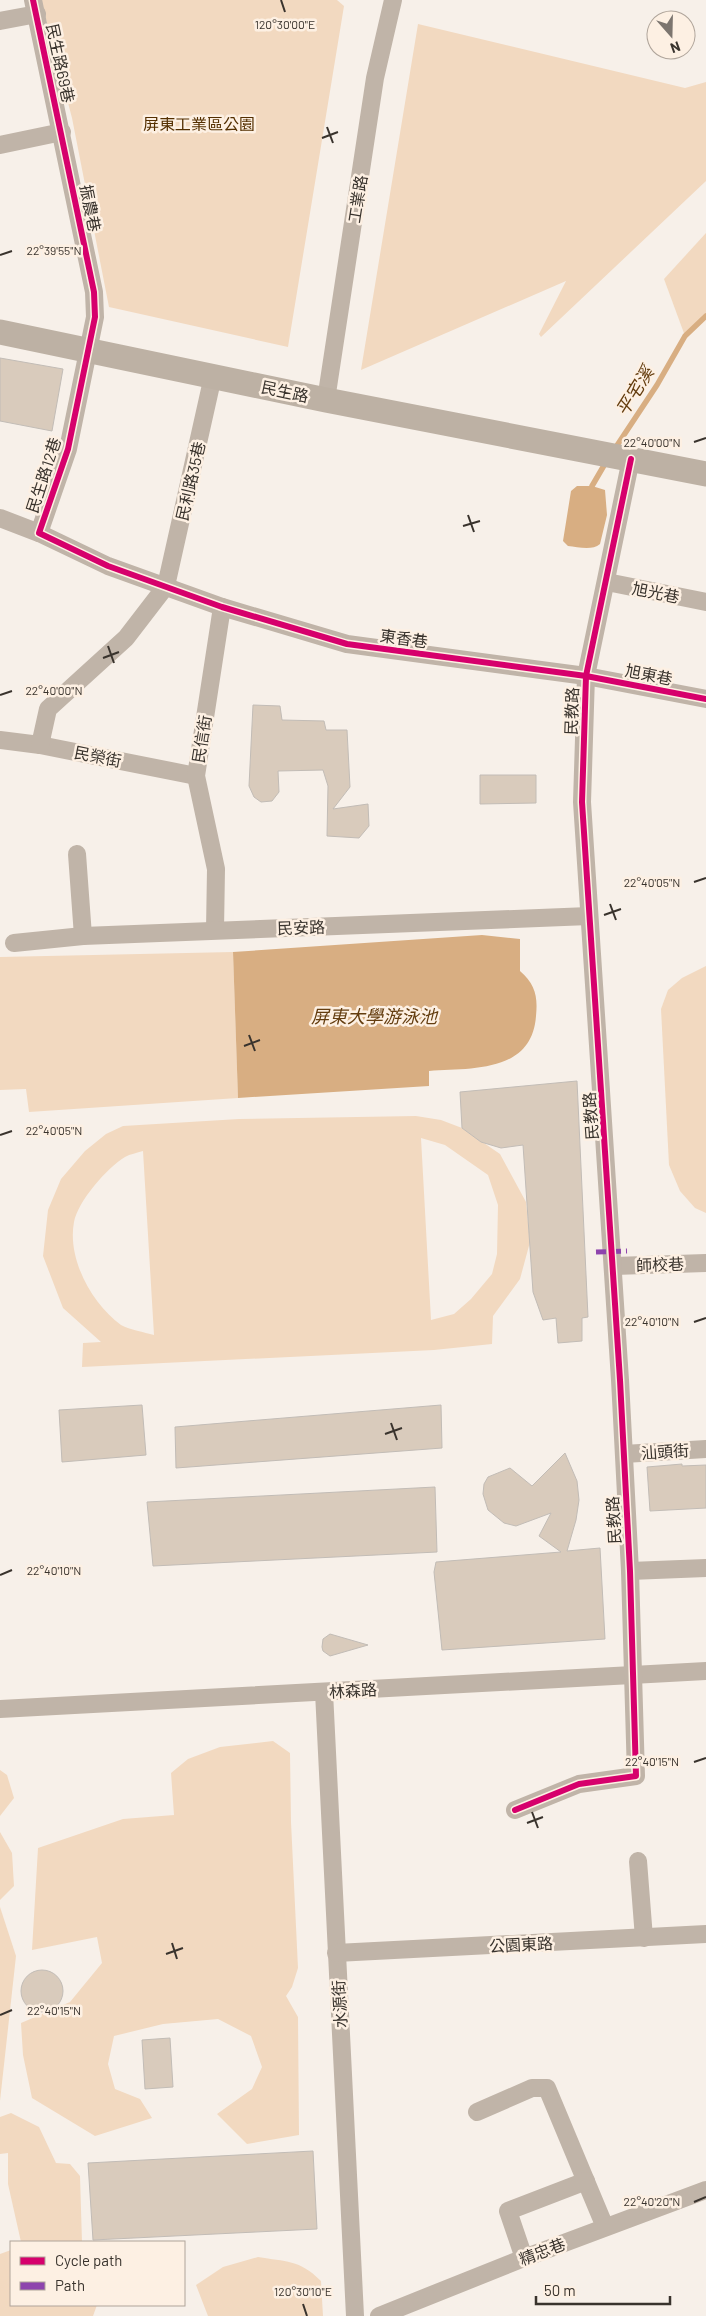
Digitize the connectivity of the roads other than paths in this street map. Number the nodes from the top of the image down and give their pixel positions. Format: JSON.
{"nodes":[{"id":1,"x":393,"y":0,"type":"edge"},
{"id":2,"x":35,"y":7,"type":"edge"},
{"id":3,"x":0,"y":20,"type":"edge"},
{"id":4,"x":62,"y":132,"type":"junction"},
{"id":5,"x":0,"y":145,"type":"edge"},
{"id":6,"x":0,"y":332,"type":"edge"},
{"id":7,"x":88,"y":349,"type":"junction"},
{"id":8,"x":213,"y":376,"type":"junction"},
{"id":9,"x":326,"y":400,"type":"junction"},
{"id":10,"x":631,"y":459,"type":"junction"},
{"id":11,"x":706,"y":474,"type":"edge"},
{"id":12,"x":0,"y":518,"type":"edge"},
{"id":13,"x":39,"y":534,"type":"junction"},
{"id":14,"x":607,"y":582,"type":"junction"},
{"id":15,"x":166,"y":586,"type":"junction"},
{"id":16,"x":706,"y":602,"type":"edge"},
{"id":17,"x":222,"y":607,"type":"junction"},
{"id":18,"x":586,"y":676,"type":"junction"},
{"id":19,"x":706,"y":699,"type":"edge"},
{"id":20,"x":0,"y":740,"type":"edge"},
{"id":21,"x":40,"y":744,"type":"junction"},
{"id":22,"x":196,"y":776,"type":"junction"},
{"id":23,"x":77,"y":854,"type":"dead end"},
{"id":24,"x":589,"y":916,"type":"junction"},
{"id":25,"x":215,"y":930,"type":"junction"},
{"id":26,"x":83,"y":936,"type":"junction"},
{"id":27,"x":14,"y":943,"type":"dead end"},
{"id":28,"x":706,"y":1263,"type":"edge"},
{"id":29,"x":614,"y":1266,"type":"junction"},
{"id":30,"x":706,"y":1449,"type":"edge"},
{"id":31,"x":624,"y":1454,"type":"junction"},
{"id":32,"x":706,"y":1568,"type":"edge"},
{"id":33,"x":630,"y":1571,"type":"junction"},
{"id":34,"x":706,"y":1671,"type":"edge"},
{"id":35,"x":634,"y":1676,"type":"junction"},
{"id":36,"x":324,"y":1692,"type":"junction"},
{"id":37,"x":0,"y":1709,"type":"edge"},
{"id":38,"x":516,"y":1810,"type":"dead end"},
{"id":39,"x":638,"y":1861,"type":"dead end"},
{"id":40,"x":706,"y":1934,"type":"edge"},
{"id":41,"x":644,"y":1938,"type":"junction"},
{"id":42,"x":336,"y":1953,"type":"junction"},
{"id":43,"x":476,"y":2112,"type":"dead end"},
{"id":44,"x":586,"y":2181,"type":"junction"},
{"id":45,"x":706,"y":2190,"type":"edge"},
{"id":46,"x":605,"y":2226,"type":"junction"},
{"id":47,"x":524,"y":2258,"type":"junction"},
{"id":48,"x":355,"y":2316,"type":"edge"},
{"id":49,"x":379,"y":2316,"type":"edge"}],
"edges":[{"from":1,"to":9,"type":"street","name":"工業路"},
{"from":2,"to":3,"type":"street"},
{"from":2,"to":4,"type":"street","name":"民生路69巷"},
{"from":4,"to":5,"type":"street"},
{"from":4,"to":7,"type":"street","name":"振農巷"},
{"from":6,"to":7,"type":"street","name":"民生路"},
{"from":7,"to":8,"type":"street","name":"民生路"},
{"from":7,"to":13,"type":"street","name":"民生路12巷"},
{"from":8,"to":9,"type":"street","name":"民生路"},
{"from":8,"to":15,"type":"street","name":"民利路35巷"},
{"from":9,"to":10,"type":"street","name":"民生路"},
{"from":10,"to":11,"type":"street"},
{"from":10,"to":14,"type":"street","name":"民教路"},
{"from":12,"to":13,"type":"street","name":"民生路12巷"},
{"from":13,"to":15,"type":"street","name":"民生路12巷"},
{"from":14,"to":16,"type":"street","name":"旭光巷"},
{"from":14,"to":18,"type":"street","name":"民教路"},
{"from":15,"to":17,"type":"street"},
{"from":15,"to":21,"type":"street"},
{"from":17,"to":18,"type":"street","name":"東香巷"},
{"from":17,"to":22,"type":"street","name":"民信街"},
{"from":18,"to":19,"type":"street","name":"旭東巷"},
{"from":18,"to":24,"type":"street","name":"民教路"},
{"from":20,"to":21,"type":"street","name":"民榮街"},
{"from":21,"to":22,"type":"street","name":"民榮街"},
{"from":22,"to":25,"type":"street","name":"民信街"},
{"from":23,"to":26,"type":"street"},
{"from":24,"to":25,"type":"street","name":"民安路"},
{"from":24,"to":29,"type":"street","name":"民教路"},
{"from":25,"to":26,"type":"street","name":"民安路"},
{"from":26,"to":27,"type":"street","name":"民安路"},
{"from":28,"to":29,"type":"street","name":"師校巷"},
{"from":29,"to":31,"type":"street","name":"民教路"},
{"from":30,"to":31,"type":"street","name":"汕頭街"},
{"from":31,"to":33,"type":"street","name":"民教路"},
{"from":32,"to":33,"type":"street"},
{"from":33,"to":35,"type":"street","name":"民教路"},
{"from":34,"to":35,"type":"street","name":"林森路"},
{"from":35,"to":36,"type":"street","name":"林森路"},
{"from":35,"to":38,"type":"street","name":"民教路"},
{"from":36,"to":37,"type":"street","name":"林森路"},
{"from":36,"to":42,"type":"street","name":"水源街"},
{"from":39,"to":41,"type":"street"},
{"from":40,"to":41,"type":"street","name":"公園東路"},
{"from":41,"to":42,"type":"street","name":"公園東路"},
{"from":42,"to":48,"type":"street","name":"水源街"},
{"from":43,"to":44,"type":"street"},
{"from":44,"to":46,"type":"street"},
{"from":44,"to":47,"type":"street"},
{"from":45,"to":46,"type":"street","name":"精忠巷"},
{"from":46,"to":47,"type":"street","name":"精忠巷"},
{"from":47,"to":49,"type":"street","name":"精忠巷"}]}
